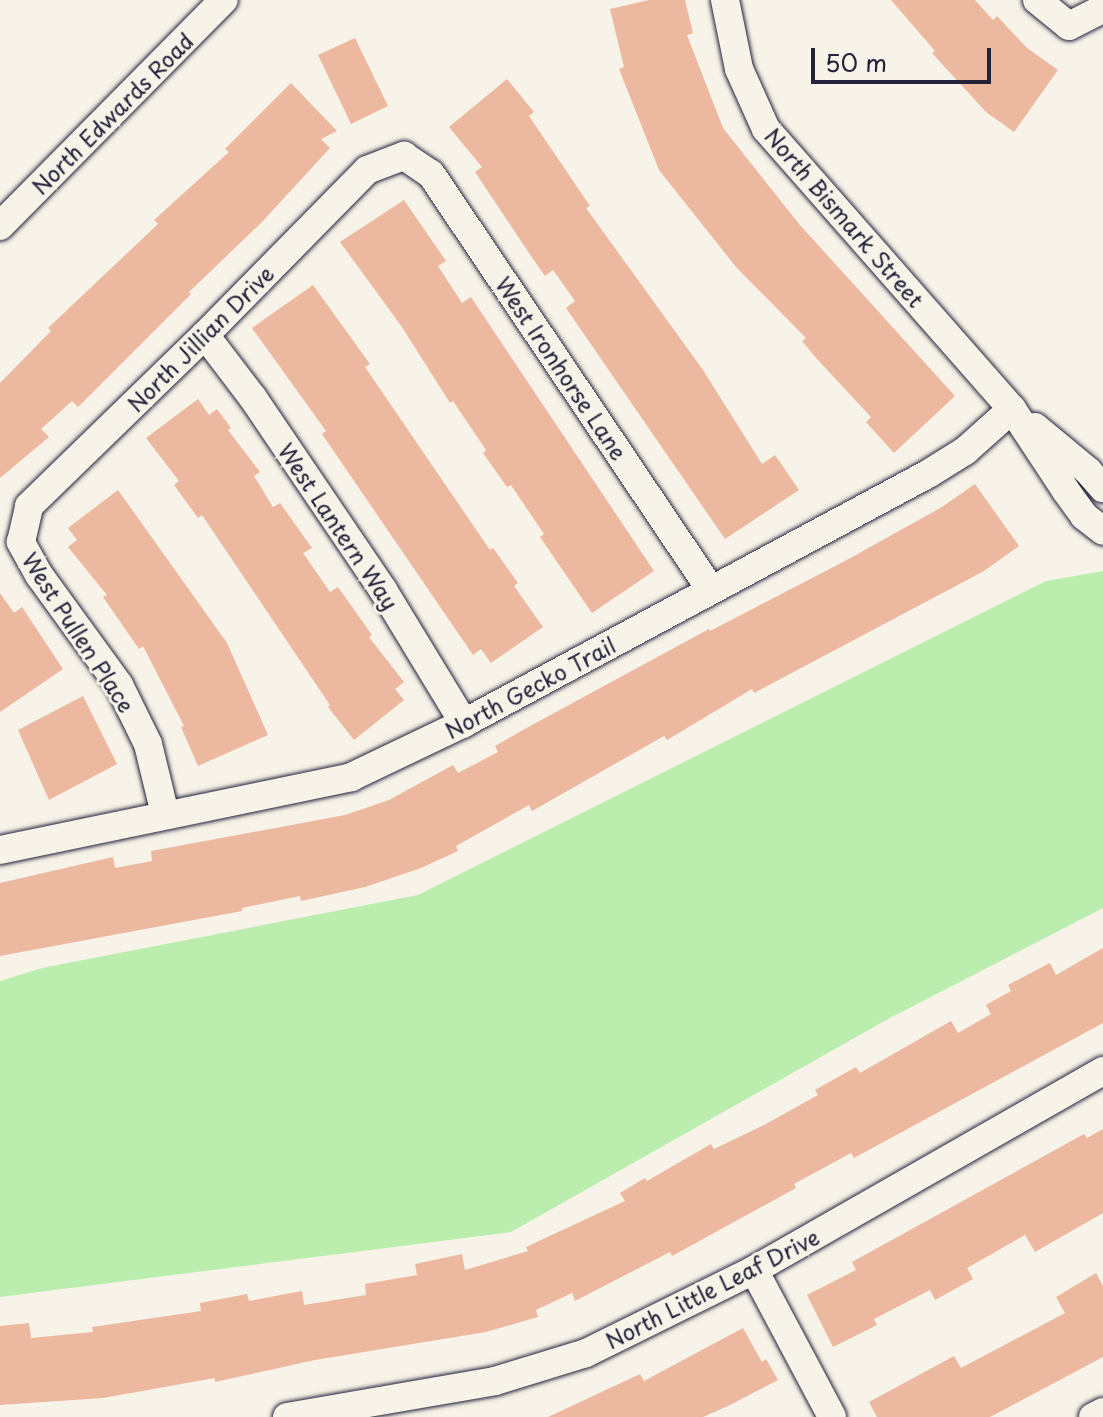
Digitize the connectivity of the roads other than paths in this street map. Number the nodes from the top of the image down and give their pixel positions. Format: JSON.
{"nodes":[{"id":1,"x":224,"y":0,"type":"edge"},
{"id":2,"x":725,"y":0,"type":"edge"},
{"id":3,"x":1037,"y":0,"type":"edge"},
{"id":4,"x":1103,"y":9,"type":"edge"},
{"id":5,"x":404,"y":156,"type":"joint"},
{"id":6,"x":0,"y":226,"type":"edge"},
{"id":7,"x":205,"y":335,"type":"junction"},
{"id":8,"x":1012,"y":409,"type":"junction"},
{"id":9,"x":1103,"y":488,"type":"edge"},
{"id":10,"x":1097,"y":516,"type":"edge"},
{"id":11,"x":21,"y":542,"type":"joint"},
{"id":12,"x":711,"y":590,"type":"junction"},
{"id":13,"x":464,"y":723,"type":"junction"},
{"id":14,"x":165,"y":814,"type":"junction"},
{"id":15,"x":0,"y":850,"type":"edge"},
{"id":16,"x":1103,"y":1071,"type":"edge"},
{"id":17,"x":754,"y":1270,"type":"junction"},
{"id":18,"x":1103,"y":1412,"type":"edge"},
{"id":19,"x":287,"y":1417,"type":"edge"},
{"id":20,"x":832,"y":1417,"type":"edge"},
{"id":21,"x":1093,"y":1417,"type":"edge"}],
"edges":[{"from":1,"to":6,"type":"street","name":"North Edwards Road"},
{"from":2,"to":8,"type":"street","name":"North Bismark Street"},
{"from":3,"to":4,"type":"street"},
{"from":5,"to":7,"type":"street","name":"North Jillian Drive"},
{"from":5,"to":12,"type":"street","name":"West Ironhorse Lane"},
{"from":7,"to":11,"type":"street","name":"North Jillian Drive"},
{"from":7,"to":13,"type":"street","name":"West Lantern Way"},
{"from":8,"to":9,"type":"street"},
{"from":8,"to":10,"type":"street"},
{"from":8,"to":12,"type":"street","name":"North Gecko Trail"},
{"from":11,"to":14,"type":"street","name":"West Pullen Place"},
{"from":12,"to":13,"type":"street","name":"North Gecko Trail"},
{"from":13,"to":14,"type":"street","name":"North Gecko Trail"},
{"from":14,"to":15,"type":"street","name":"North Gecko Trail"},
{"from":16,"to":17,"type":"street","name":"North Little Leaf Drive"},
{"from":17,"to":19,"type":"street","name":"North Little Leaf Drive"},
{"from":17,"to":20,"type":"street"},
{"from":18,"to":21,"type":"street"}]}
